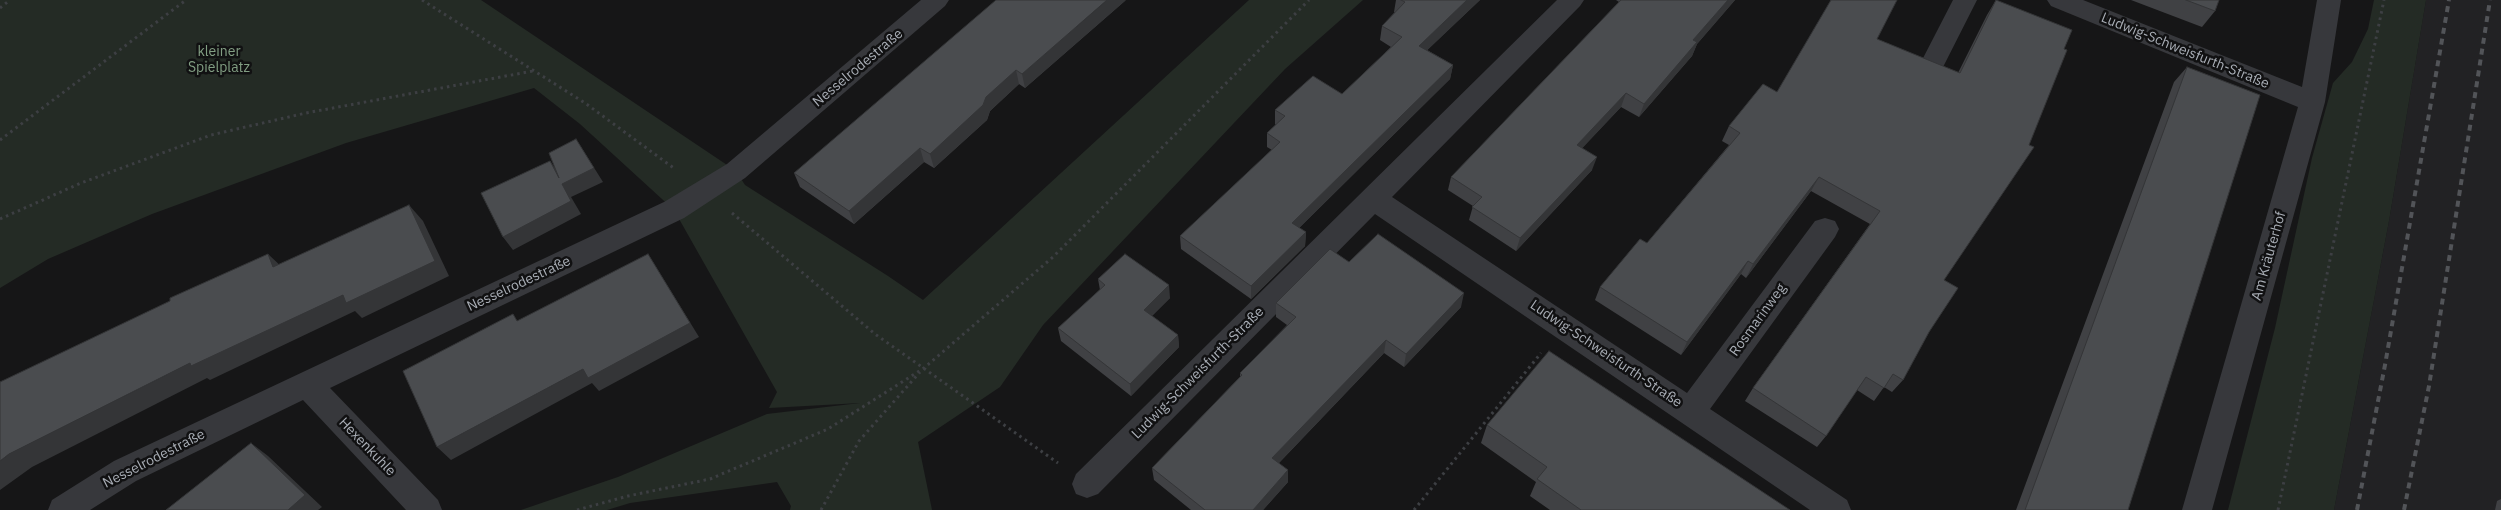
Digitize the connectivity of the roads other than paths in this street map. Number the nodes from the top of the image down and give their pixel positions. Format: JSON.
{"nodes":[{"id":1,"x":937,"y":0,"type":"edge"},
{"id":2,"x":1572,"y":0,"type":"edge"},
{"id":3,"x":1965,"y":0,"type":"edge"},
{"id":4,"x":2059,"y":0,"type":"edge"},
{"id":5,"x":2329,"y":0,"type":"edge"},
{"id":6,"x":1932,"y":64,"type":"edge"},
{"id":7,"x":2312,"y":102,"type":"junction"},
{"id":8,"x":1374,"y":199,"type":"junction"},
{"id":9,"x":1825,"y":229,"type":"dead end"},
{"id":10,"x":308,"y":385,"type":"junction"},
{"id":11,"x":1691,"y":411,"type":"junction"},
{"id":12,"x":1087,"y":484,"type":"road end"},
{"id":13,"x":63,"y":510,"type":"edge"},
{"id":14,"x":427,"y":510,"type":"edge"},
{"id":15,"x":1836,"y":510,"type":"edge"},
{"id":16,"x":2197,"y":510,"type":"edge"}],
"edges":[{"from":1,"to":10,"type":"street","name":"Nesselrodestraße"},
{"from":2,"to":8,"type":"street","name":"Ludwig-Schweisfurth-Straße"},
{"from":3,"to":6,"type":"street"},
{"from":4,"to":7,"type":"street","name":"Ludwig-Schweisfurth-Straße"},
{"from":5,"to":7,"type":"street","name":"Am Kräuterhof"},
{"from":7,"to":16,"type":"street","name":"Am Kräuterhof"},
{"from":8,"to":11,"type":"street","name":"Ludwig-Schweisfurth-Straße"},
{"from":8,"to":12,"type":"street","name":"Ludwig-Schweisfurth-Straße"},
{"from":9,"to":11,"type":"street","name":"Rosmarinweg"},
{"from":10,"to":13,"type":"street","name":"Nesselrodestraße"},
{"from":10,"to":14,"type":"street","name":"Hexenkuhle"},
{"from":11,"to":15,"type":"street","name":"Ludwig-Schweisfurth-Straße"}]}
